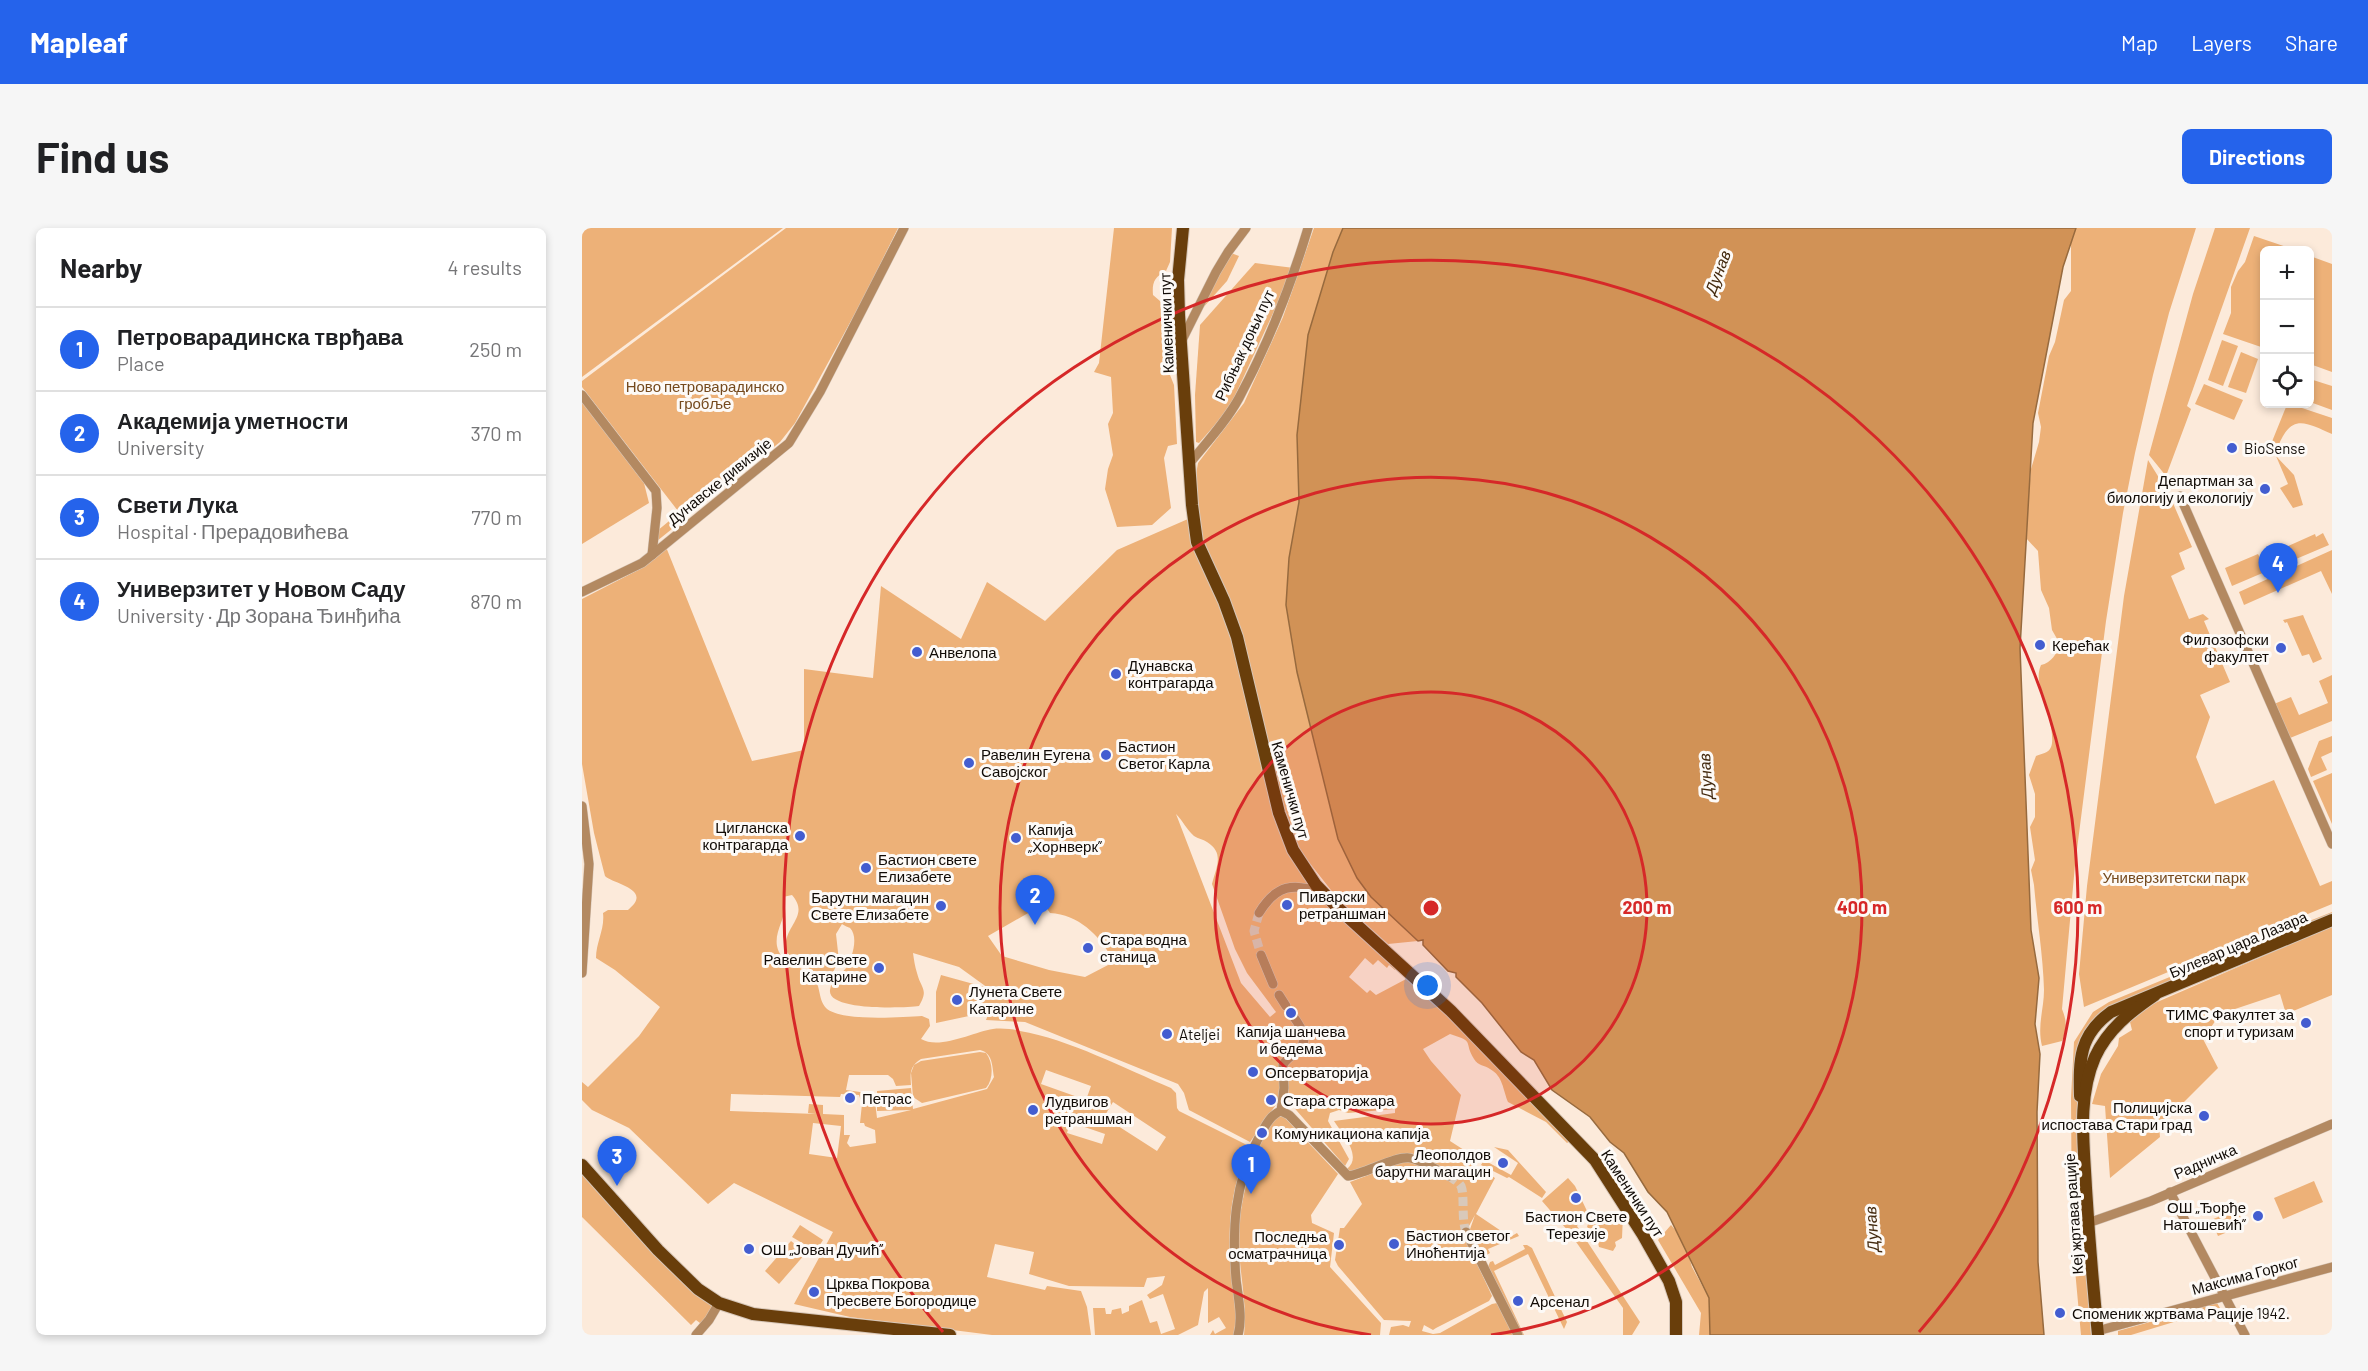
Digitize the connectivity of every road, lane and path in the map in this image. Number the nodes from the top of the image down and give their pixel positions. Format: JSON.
{"nodes":[{"id":1,"x":904,"y":228,"type":"edge"},
{"id":2,"x":1183,"y":228,"type":"edge"},
{"id":3,"x":1246,"y":228,"type":"edge"},
{"id":4,"x":1308,"y":228,"type":"edge"},
{"id":5,"x":1181,"y":342,"type":"junction"},
{"id":6,"x":582,"y":395,"type":"edge"},
{"id":7,"x":1189,"y":464,"type":"junction"},
{"id":8,"x":2180,"y":496,"type":"dead end"},
{"id":9,"x":652,"y":555,"type":"junction"},
{"id":10,"x":582,"y":592,"type":"edge"},
{"id":11,"x":582,"y":806,"type":"edge"},
{"id":12,"x":2332,"y":844,"type":"edge"},
{"id":13,"x":585,"y":886,"type":"edge"},
{"id":14,"x":1323,"y":893,"type":"junction"},
{"id":15,"x":585,"y":908,"type":"edge"},
{"id":16,"x":1259,"y":913,"type":"tunnel mouth"},
{"id":17,"x":2332,"y":920,"type":"edge"},
{"id":18,"x":1261,"y":955,"type":"tunnel mouth"},
{"id":19,"x":582,"y":973,"type":"edge"},
{"id":20,"x":1273,"y":984,"type":"dead end"},
{"id":21,"x":1279,"y":995,"type":"dead end"},
{"id":22,"x":2155,"y":995,"type":"junction"},
{"id":23,"x":2096,"y":1057,"type":"joint"},
{"id":24,"x":1281,"y":1111,"type":"junction"},
{"id":25,"x":2083,"y":1116,"type":"junction"},
{"id":26,"x":2332,"y":1124,"type":"edge"},
{"id":27,"x":584,"y":1171,"type":"edge"},
{"id":28,"x":1449,"y":1176,"type":"tunnel mouth"},
{"id":29,"x":2170,"y":1192,"type":"junction"},
{"id":30,"x":2088,"y":1224,"type":"junction"},
{"id":31,"x":1466,"y":1232,"type":"tunnel mouth"},
{"id":32,"x":2332,"y":1267,"type":"edge"},
{"id":33,"x":2225,"y":1296,"type":"junction"},
{"id":34,"x":719,"y":1303,"type":"junction"},
{"id":35,"x":844,"y":1330,"type":"edge"},
{"id":36,"x":2097,"y":1333,"type":"edge"},
{"id":37,"x":696,"y":1335,"type":"edge"},
{"id":38,"x":950,"y":1335,"type":"edge"},
{"id":39,"x":1239,"y":1335,"type":"edge"},
{"id":40,"x":1518,"y":1335,"type":"edge"},
{"id":41,"x":1676,"y":1335,"type":"edge"},
{"id":42,"x":2245,"y":1335,"type":"edge"}],
"edges":[{"from":1,"to":9,"type":"street","name":"Дунавске дивизије"},
{"from":2,"to":5,"type":"main road","name":"Каменички пут"},
{"from":3,"to":5,"type":"street"},
{"from":4,"to":7,"type":"street","name":"Рибњак доњи пут"},
{"from":5,"to":7,"type":"main road","name":"Каменички пут"},
{"from":6,"to":9,"type":"street"},
{"from":7,"to":14,"type":"main road","name":"Каменички пут"},
{"from":8,"to":12,"type":"street"},
{"from":9,"to":10,"type":"street","name":"Дунавске дивизије"},
{"from":11,"to":13,"type":"street"},
{"from":13,"to":15,"type":"street"},
{"from":14,"to":16,"type":"street"},
{"from":14,"to":41,"type":"main road","name":"Каменички пут"},
{"from":15,"to":19,"type":"street"},
{"from":17,"to":22,"type":"main road","name":"Булевар цара Лазара"},
{"from":18,"to":20,"type":"street"},
{"from":21,"to":24,"type":"street"},
{"from":22,"to":23,"type":"main road","name":"Булевар цара Лазара"},
{"from":22,"to":25,"type":"main road","name":"Булевар цара Лазара"},
{"from":23,"to":25,"type":"main road","name":"Кеј жртава рације"},
{"from":24,"to":28,"type":"street"},
{"from":24,"to":39,"type":"street"},
{"from":25,"to":30,"type":"main road","name":"Кеј жртава рације"},
{"from":26,"to":29,"type":"street","name":"Радничка"},
{"from":27,"to":34,"type":"main road"},
{"from":29,"to":30,"type":"street","name":"Радничка"},
{"from":29,"to":33,"type":"street"},
{"from":30,"to":36,"type":"main road","name":"Кеј жртава рације"},
{"from":31,"to":40,"type":"street"},
{"from":32,"to":33,"type":"street","name":"Максима Горког"},
{"from":33,"to":36,"type":"street","name":"Максима Горког"},
{"from":33,"to":42,"type":"street"},
{"from":34,"to":35,"type":"main road"},
{"from":34,"to":37,"type":"street"},
{"from":35,"to":38,"type":"main road"}]}
